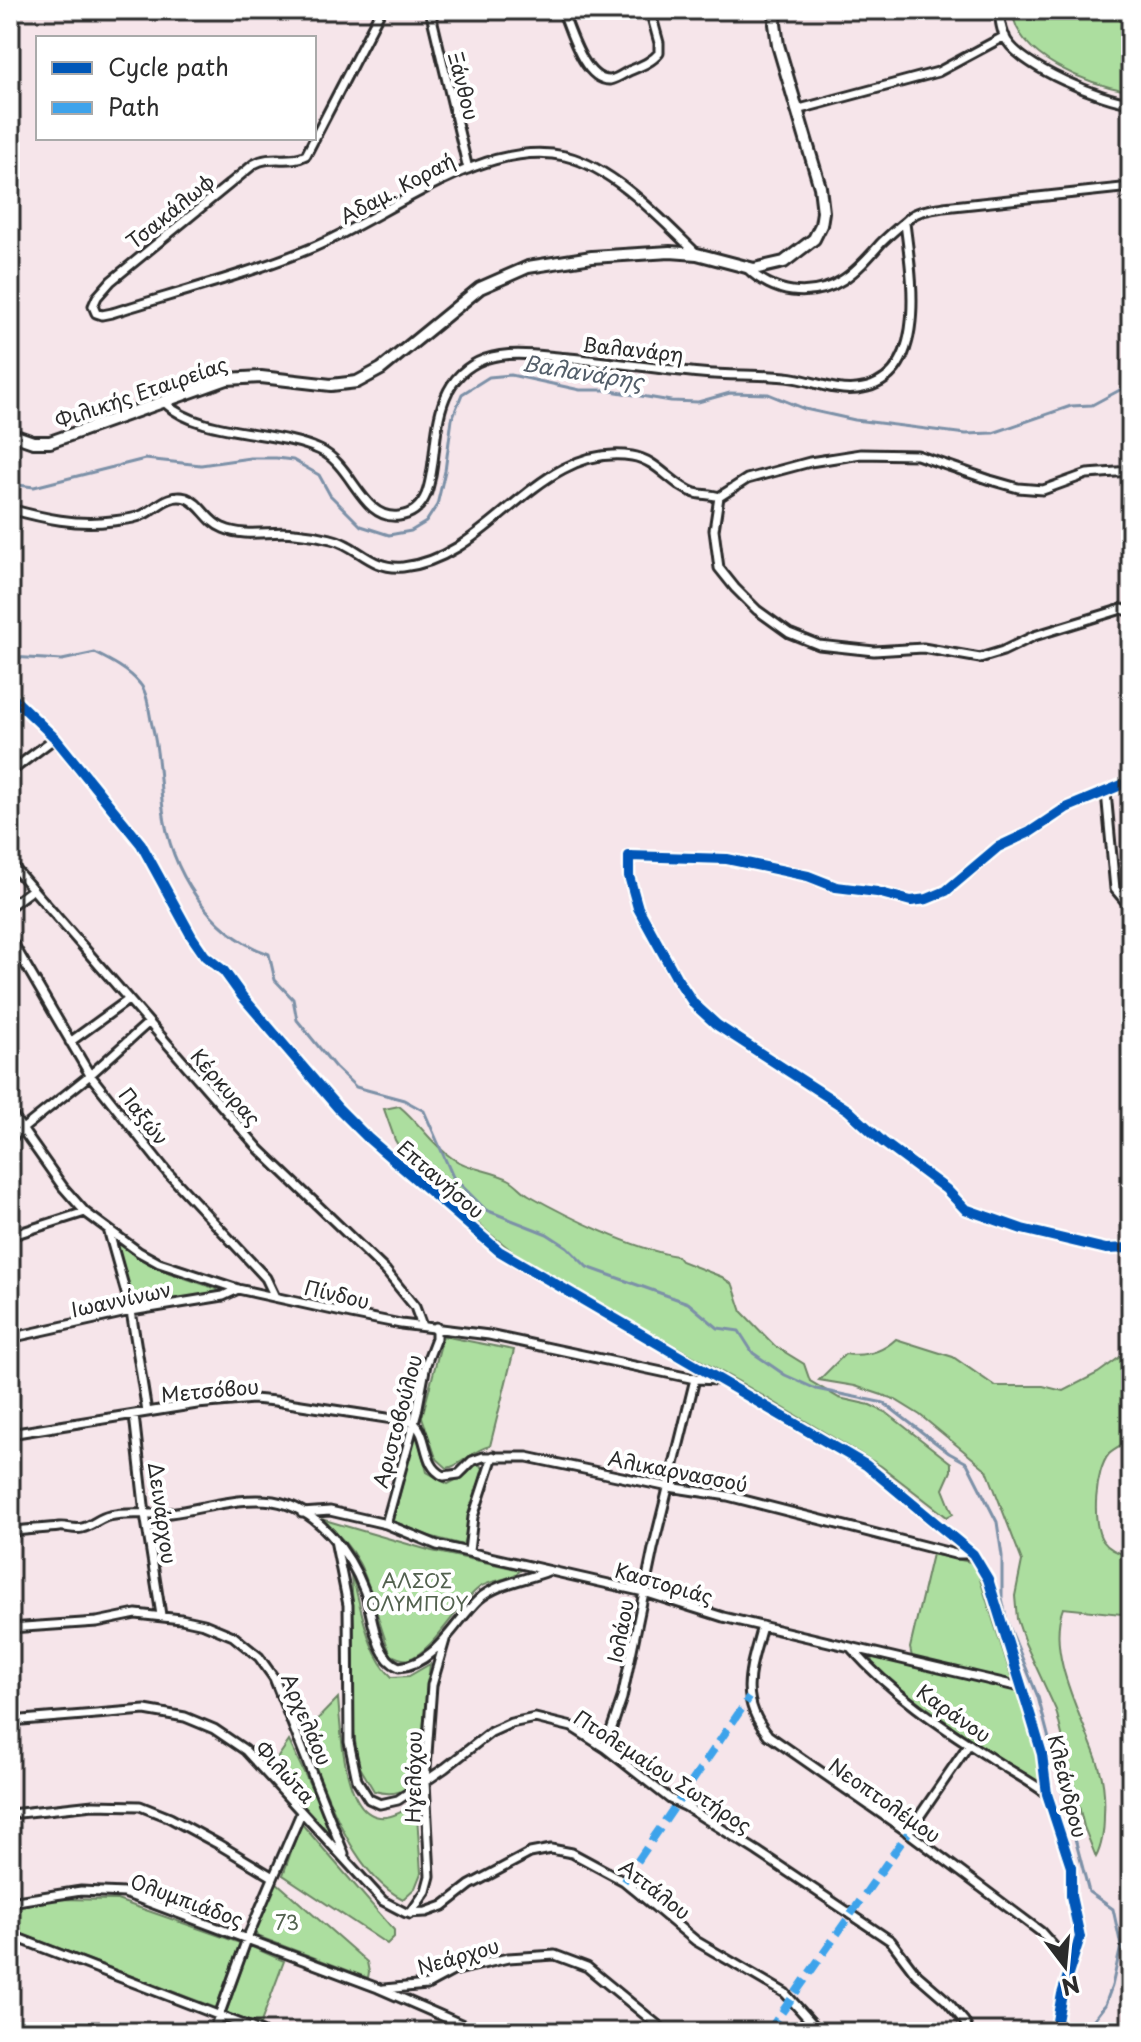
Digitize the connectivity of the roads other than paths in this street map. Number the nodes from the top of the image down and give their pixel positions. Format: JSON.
{"nodes":[{"id":1,"x":381,"y":10,"type":"edge"},
{"id":2,"x":430,"y":10,"type":"edge"},
{"id":3,"x":562,"y":10,"type":"edge"},
{"id":4,"x":650,"y":10,"type":"edge"},
{"id":5,"x":776,"y":10,"type":"edge"},
{"id":6,"x":999,"y":10,"type":"edge"},
{"id":7,"x":1005,"y":36,"type":"junction"},
{"id":8,"x":1131,"y":103,"type":"edge"},
{"id":9,"x":796,"y":110,"type":"junction"},
{"id":10,"x":316,"y":136,"type":"edge"},
{"id":11,"x":314,"y":140,"type":"edge"},
{"id":12,"x":468,"y":169,"type":"junction"},
{"id":13,"x":1131,"y":187,"type":"edge"},
{"id":14,"x":905,"y":223,"type":"junction"},
{"id":15,"x":697,"y":254,"type":"junction"},
{"id":16,"x":748,"y":269,"type":"junction"},
{"id":17,"x":93,"y":306,"type":"joint"},
{"id":18,"x":165,"y":403,"type":"junction"},
{"id":19,"x":10,"y":434,"type":"edge"},
{"id":20,"x":1131,"y":471,"type":"edge"},
{"id":21,"x":719,"y":497,"type":"junction"},
{"id":22,"x":10,"y":509,"type":"edge"},
{"id":23,"x":1131,"y":612,"type":"edge"},
{"id":24,"x":10,"y":695,"type":"edge"},
{"id":25,"x":55,"y":738,"type":"junction"},
{"id":26,"x":10,"y":772,"type":"edge"},
{"id":27,"x":1131,"y":781,"type":"edge"},
{"id":28,"x":1106,"y":792,"type":"junction"},
{"id":29,"x":10,"y":863,"type":"edge"},
{"id":30,"x":33,"y":889,"type":"junction"},
{"id":31,"x":10,"y":906,"type":"edge"},
{"id":32,"x":1131,"y":908,"type":"edge"},
{"id":33,"x":10,"y":938,"type":"edge"},
{"id":34,"x":128,"y":1000,"type":"junction"},
{"id":35,"x":148,"y":1023,"type":"junction"},
{"id":36,"x":70,"y":1042,"type":"junction"},
{"id":37,"x":90,"y":1075,"type":"junction"},
{"id":38,"x":10,"y":1112,"type":"edge"},
{"id":39,"x":23,"y":1129,"type":"junction"},
{"id":40,"x":10,"y":1139,"type":"edge"},
{"id":41,"x":85,"y":1212,"type":"junction"},
{"id":42,"x":108,"y":1229,"type":"junction"},
{"id":43,"x":10,"y":1236,"type":"edge"},
{"id":44,"x":1131,"y":1248,"type":"edge"},
{"id":45,"x":238,"y":1289,"type":"junction"},
{"id":46,"x":275,"y":1297,"type":"junction"},
{"id":47,"x":131,"y":1311,"type":"junction"},
{"id":48,"x":422,"y":1326,"type":"junction"},
{"id":49,"x":436,"y":1327,"type":"junction"},
{"id":50,"x":10,"y":1338,"type":"edge"},
{"id":51,"x":695,"y":1379,"type":"junction"},
{"id":52,"x":722,"y":1380,"type":"junction"},
{"id":53,"x":147,"y":1412,"type":"junction"},
{"id":54,"x":134,"y":1415,"type":"junction"},
{"id":55,"x":413,"y":1422,"type":"junction"},
{"id":56,"x":10,"y":1434,"type":"edge"},
{"id":57,"x":493,"y":1456,"type":"junction"},
{"id":58,"x":669,"y":1487,"type":"junction"},
{"id":59,"x":302,"y":1513,"type":"junction"},
{"id":60,"x":145,"y":1514,"type":"junction"},
{"id":61,"x":386,"y":1524,"type":"junction"},
{"id":62,"x":10,"y":1532,"type":"edge"},
{"id":63,"x":335,"y":1540,"type":"junction"},
{"id":64,"x":469,"y":1551,"type":"junction"},
{"id":65,"x":973,"y":1554,"type":"junction"},
{"id":66,"x":550,"y":1570,"type":"junction"},
{"id":67,"x":644,"y":1592,"type":"junction"},
{"id":68,"x":161,"y":1615,"type":"junction"},
{"id":69,"x":762,"y":1626,"type":"junction"},
{"id":70,"x":10,"y":1628,"type":"edge"},
{"id":71,"x":445,"y":1637,"type":"junction"},
{"id":72,"x":850,"y":1647,"type":"junction"},
{"id":73,"x":1020,"y":1687,"type":"junction"},
{"id":74,"x":10,"y":1721,"type":"edge"},
{"id":75,"x":969,"y":1744,"type":"junction"},
{"id":76,"x":605,"y":1748,"type":"junction"},
{"id":77,"x":425,"y":1782,"type":"junction"},
{"id":78,"x":1047,"y":1794,"type":"junction"},
{"id":79,"x":301,"y":1813,"type":"junction"},
{"id":80,"x":10,"y":1814,"type":"edge"},
{"id":81,"x":908,"y":1833,"type":"junction"},
{"id":82,"x":346,"y":1860,"type":"junction"},
{"id":83,"x":273,"y":1877,"type":"junction"},
{"id":84,"x":10,"y":1902,"type":"edge"},
{"id":85,"x":410,"y":1914,"type":"junction"},
{"id":86,"x":10,"y":1935,"type":"edge"},
{"id":87,"x":247,"y":1939,"type":"junction"},
{"id":88,"x":1071,"y":1966,"type":"junction"},
{"id":89,"x":378,"y":1988,"type":"junction"},
{"id":90,"x":219,"y":2015,"type":"junction"},
{"id":91,"x":213,"y":2032,"type":"edge"},
{"id":92,"x":262,"y":2032,"type":"edge"},
{"id":93,"x":479,"y":2032,"type":"edge"},
{"id":94,"x":666,"y":2032,"type":"edge"},
{"id":95,"x":820,"y":2032,"type":"edge"},
{"id":96,"x":969,"y":2032,"type":"edge"},
{"id":97,"x":1055,"y":2032,"type":"edge"}],
"edges":[{"from":1,"to":10,"type":"street","name":"Τσακάλωφ"},
{"from":2,"to":12,"type":"street","name":"Ξάνθου"},
{"from":3,"to":4,"type":"street"},
{"from":5,"to":9,"type":"main road"},
{"from":6,"to":7,"type":"street"},
{"from":7,"to":8,"type":"street"},
{"from":7,"to":9,"type":"street"},
{"from":9,"to":16,"type":"main road"},
{"from":11,"to":17,"type":"street","name":"Τσακάλωφ"},
{"from":12,"to":15,"type":"street","name":"Αδαμ. Κοραή"},
{"from":12,"to":17,"type":"street","name":"Αδαμ. Κοραή"},
{"from":13,"to":14,"type":"street"},
{"from":14,"to":16,"type":"street"},
{"from":14,"to":18,"type":"street","name":"Βαλανάρη"},
{"from":15,"to":16,"type":"main road","name":"Φιλικής Εταιρείας"},
{"from":15,"to":18,"type":"main road","name":"Φιλικής Εταιρείας"},
{"from":18,"to":19,"type":"main road","name":"Φιλικής Εταιρείας"},
{"from":20,"to":21,"type":"street"},
{"from":21,"to":22,"type":"street"},
{"from":21,"to":23,"type":"street"},
{"from":24,"to":25,"type":"street","name":"Επτανήσου"},
{"from":25,"to":26,"type":"street"},
{"from":25,"to":52,"type":"street","name":"Επτανήσου"},
{"from":27,"to":28,"type":"street"},
{"from":28,"to":32,"type":"street"},
{"from":28,"to":44,"type":"street"},
{"from":29,"to":30,"type":"street","name":"Κέρκυρας"},
{"from":30,"to":31,"type":"street"},
{"from":30,"to":34,"type":"street","name":"Κέρκυρας"},
{"from":33,"to":36,"type":"street","name":"Παξών"},
{"from":34,"to":35,"type":"street","name":"Κέρκυρας"},
{"from":34,"to":36,"type":"street"},
{"from":35,"to":37,"type":"street"},
{"from":35,"to":48,"type":"street","name":"Κέρκυρας"},
{"from":36,"to":37,"type":"street","name":"Παξών"},
{"from":37,"to":39,"type":"street"},
{"from":37,"to":46,"type":"street","name":"Παξών"},
{"from":38,"to":39,"type":"street","name":"Πίνδου"},
{"from":39,"to":40,"type":"street"},
{"from":39,"to":41,"type":"street","name":"Πίνδου"},
{"from":41,"to":42,"type":"street","name":"Πίνδου"},
{"from":41,"to":43,"type":"street"},
{"from":42,"to":45,"type":"street","name":"Πίνδου"},
{"from":42,"to":47,"type":"street"},
{"from":45,"to":46,"type":"street","name":"Πίνδου"},
{"from":45,"to":47,"type":"street","name":"Ιωαννίνων"},
{"from":46,"to":48,"type":"street","name":"Πίνδου"},
{"from":47,"to":50,"type":"street","name":"Ιωαννίνων"},
{"from":47,"to":53,"type":"street"},
{"from":48,"to":49,"type":"street","name":"Πίνδου"},
{"from":49,"to":51,"type":"street","name":"Πίνδου"},
{"from":49,"to":55,"type":"street","name":"Αριστοβούλου"},
{"from":51,"to":52,"type":"street","name":"Πίνδου"},
{"from":51,"to":58,"type":"street","name":"Ιολάου"},
{"from":52,"to":65,"type":"street","name":"Επτανήσου"},
{"from":53,"to":54,"type":"street","name":"Μετσόβου"},
{"from":53,"to":55,"type":"street","name":"Μετσόβου"},
{"from":54,"to":56,"type":"street","name":"Μετσόβου"},
{"from":54,"to":60,"type":"street","name":"Δεινάρχου"},
{"from":55,"to":57,"type":"street"},
{"from":55,"to":61,"type":"street","name":"Αριστοβούλου"},
{"from":57,"to":58,"type":"street","name":"Αλικαρνασσού"},
{"from":57,"to":64,"type":"street"},
{"from":58,"to":65,"type":"street","name":"Αλικαρνασσού"},
{"from":58,"to":67,"type":"street","name":"Ιολάου"},
{"from":59,"to":60,"type":"street","name":"Καστοριάς"},
{"from":59,"to":61,"type":"street","name":"Καστοριάς"},
{"from":59,"to":63,"type":"street","name":"Καστοριάς"},
{"from":60,"to":62,"type":"street","name":"Καστοριάς"},
{"from":60,"to":68,"type":"street","name":"Δεινάρχου"},
{"from":61,"to":64,"type":"street","name":"Καστοριάς"},
{"from":63,"to":71,"type":"street","name":"Καστοριάς"},
{"from":63,"to":77,"type":"street","name":"Πτολεμαίου Σωτήρος"},
{"from":64,"to":66,"type":"street","name":"Καστοριάς"},
{"from":65,"to":73,"type":"street","name":"Κλεάνδρου"},
{"from":66,"to":67,"type":"street","name":"Καστοριάς"},
{"from":66,"to":71,"type":"street"},
{"from":67,"to":69,"type":"street","name":"Καστοριάς"},
{"from":67,"to":76,"type":"street","name":"Ιολάου"},
{"from":68,"to":70,"type":"street","name":"Αρχελάου"},
{"from":68,"to":82,"type":"street","name":"Αρχελάου"},
{"from":69,"to":72,"type":"street","name":"Καστοριάς"},
{"from":69,"to":81,"type":"street","name":"Νεοπτολέμου"},
{"from":71,"to":77,"type":"street","name":"Ηγελόχου"},
{"from":72,"to":73,"type":"street","name":"Καστοριάς"},
{"from":72,"to":75,"type":"street","name":"Καράνου"},
{"from":73,"to":78,"type":"street","name":"Κλεάνδρου"},
{"from":74,"to":79,"type":"street","name":"Φιλώτα"},
{"from":75,"to":78,"type":"street","name":"Καράνου"},
{"from":75,"to":81,"type":"street"},
{"from":76,"to":77,"type":"street","name":"Πτολεμαίου Σωτήρος"},
{"from":76,"to":96,"type":"street","name":"Πτολεμαίου Σωτήρος"},
{"from":77,"to":85,"type":"street","name":"Ηγελόχου"},
{"from":78,"to":88,"type":"street","name":"Κλεάνδρου"},
{"from":79,"to":82,"type":"street","name":"Φιλώτα"},
{"from":79,"to":83,"type":"street"},
{"from":80,"to":83,"type":"street"},
{"from":81,"to":88,"type":"street","name":"Νεοπτολέμου"},
{"from":82,"to":85,"type":"street","name":"Φιλώτα"},
{"from":83,"to":87,"type":"street"},
{"from":84,"to":87,"type":"street","name":"Ολυμπιάδος"},
{"from":85,"to":95,"type":"street","name":"Αττάλου"},
{"from":86,"to":90,"type":"street"},
{"from":87,"to":89,"type":"street","name":"Ολυμπιάδος"},
{"from":87,"to":90,"type":"street"},
{"from":88,"to":97,"type":"street","name":"Κλεάνδρου"},
{"from":89,"to":93,"type":"street","name":"Ολυμπιάδος"},
{"from":89,"to":94,"type":"street","name":"Νεάρχου"},
{"from":90,"to":91,"type":"street"},
{"from":90,"to":92,"type":"street"}]}
